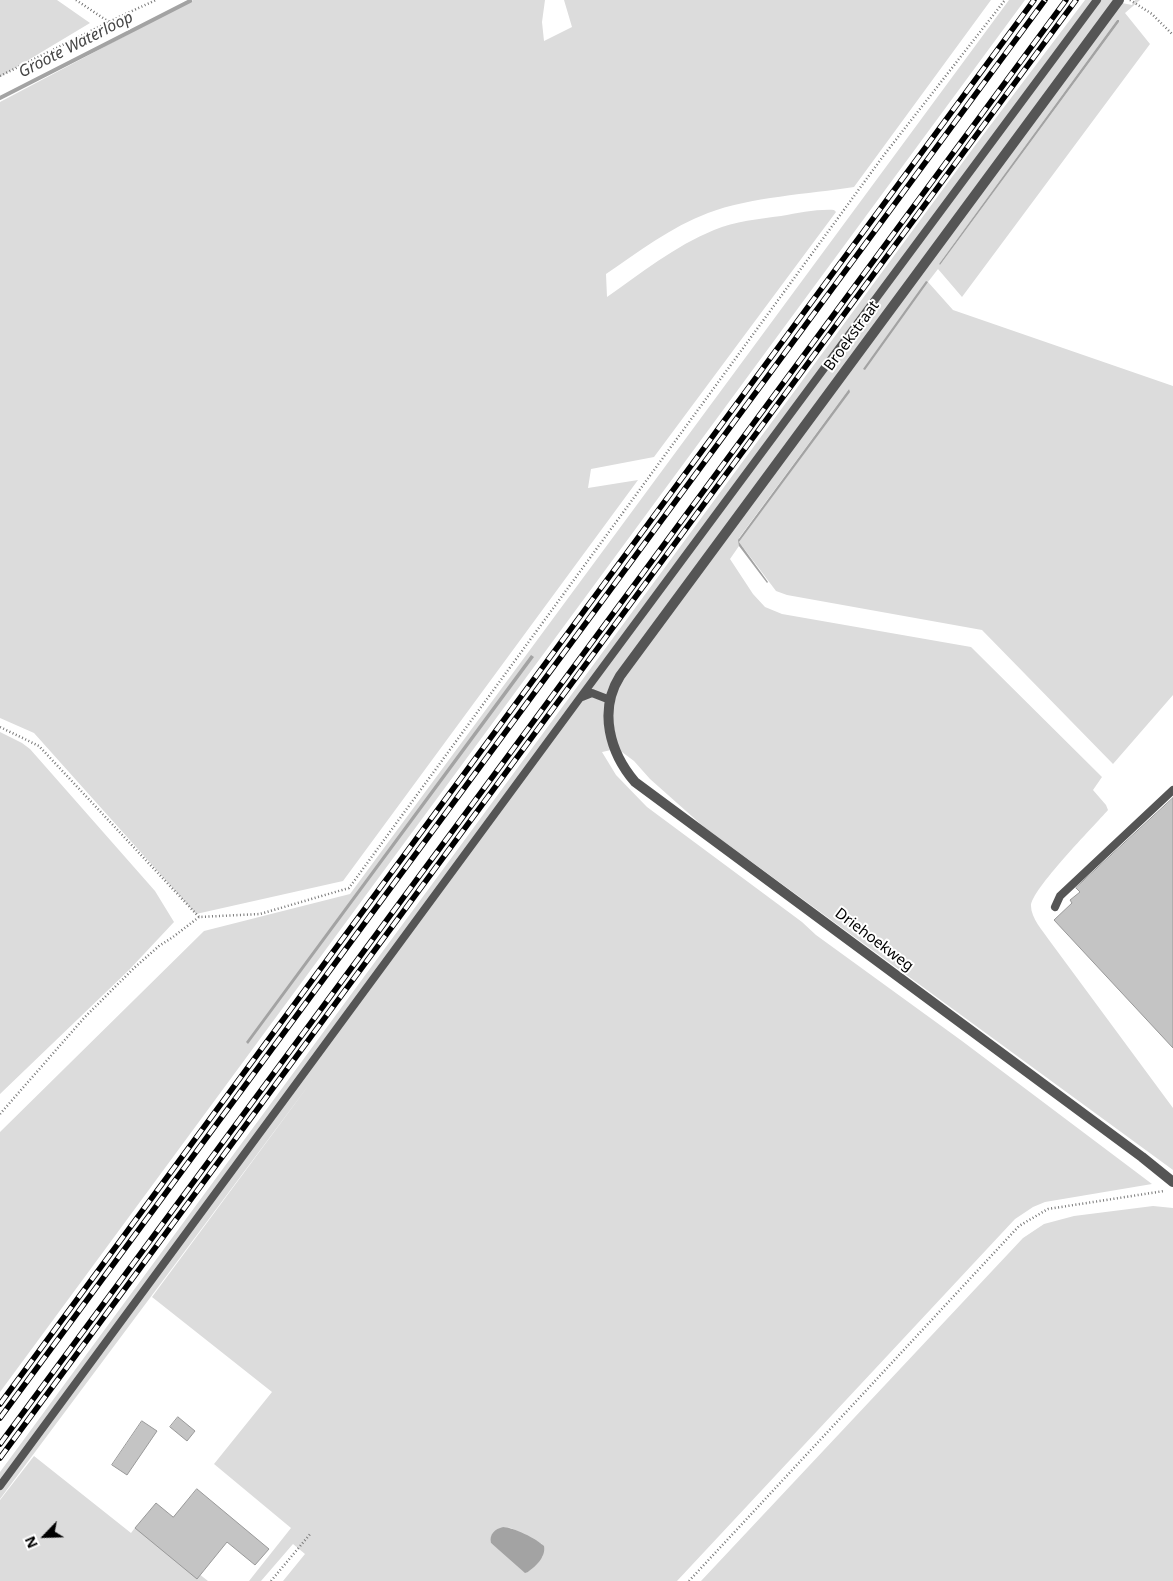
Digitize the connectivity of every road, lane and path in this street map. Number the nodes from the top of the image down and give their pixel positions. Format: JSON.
{"nodes":[{"id":1,"x":76,"y":0,"type":"edge"},
{"id":2,"x":156,"y":0,"type":"edge"},
{"id":3,"x":1005,"y":0,"type":"edge"},
{"id":4,"x":1097,"y":0,"type":"edge"},
{"id":5,"x":1119,"y":0,"type":"edge"},
{"id":6,"x":1130,"y":0,"type":"edge"},
{"id":7,"x":109,"y":22,"type":"junction"},
{"id":8,"x":1173,"y":34,"type":"edge"},
{"id":9,"x":0,"y":76,"type":"edge"},
{"id":10,"x":611,"y":695,"type":"junction"},
{"id":11,"x":577,"y":702,"type":"junction"},
{"id":12,"x":0,"y":727,"type":"edge"},
{"id":13,"x":1173,"y":790,"type":"edge"},
{"id":14,"x":1055,"y":907,"type":"dead end"},
{"id":15,"x":198,"y":917,"type":"junction"},
{"id":16,"x":0,"y":1114,"type":"edge"},
{"id":17,"x":1170,"y":1186,"type":"edge"},
{"id":18,"x":0,"y":1486,"type":"edge"},
{"id":19,"x":311,"y":1533,"type":"dead end"},
{"id":20,"x":271,"y":1581,"type":"edge"},
{"id":21,"x":689,"y":1581,"type":"edge"}],
"edges":[{"from":1,"to":7,"type":"path"},
{"from":2,"to":7,"type":"path"},
{"from":3,"to":15,"type":"path"},
{"from":4,"to":11,"type":"lane"},
{"from":5,"to":10,"type":"street","name":"Broekstraat"},
{"from":6,"to":8,"type":"path"},
{"from":7,"to":9,"type":"path"},
{"from":10,"to":11,"type":"lane"},
{"from":10,"to":17,"type":"street","name":"Driehoekweg"},
{"from":11,"to":18,"type":"lane"},
{"from":12,"to":15,"type":"path"},
{"from":13,"to":14,"type":"lane"},
{"from":15,"to":16,"type":"path"},
{"from":17,"to":21,"type":"path"},
{"from":19,"to":20,"type":"path"}]}
